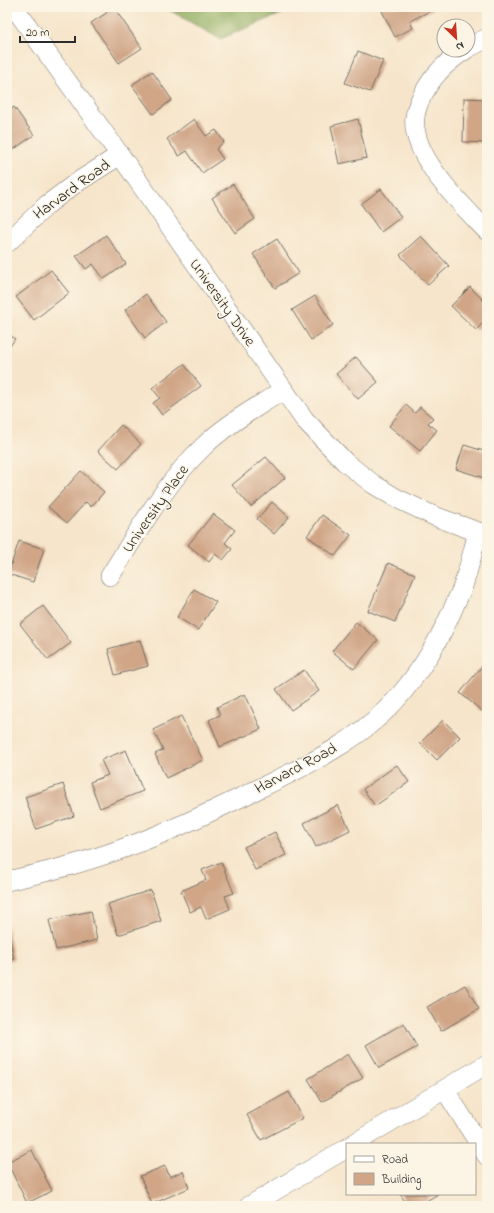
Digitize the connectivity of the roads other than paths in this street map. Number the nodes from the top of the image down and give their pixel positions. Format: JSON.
{"nodes":[{"id":1,"x":14,"y":7,"type":"edge"},
{"id":2,"x":487,"y":38,"type":"edge"},
{"id":3,"x":476,"y":44,"type":"edge"},
{"id":4,"x":453,"y":58,"type":"edge"},
{"id":5,"x":120,"y":155,"type":"junction"},
{"id":6,"x":487,"y":231,"type":"edge"},
{"id":7,"x":7,"y":242,"type":"edge"},
{"id":8,"x":283,"y":390,"type":"junction"},
{"id":9,"x":482,"y":533,"type":"edge"},
{"id":10,"x":110,"y":576,"type":"dead end"},
{"id":11,"x":7,"y":881,"type":"edge"},
{"id":12,"x":487,"y":1064,"type":"edge"},
{"id":13,"x":445,"y":1090,"type":"junction"},
{"id":14,"x":355,"y":1143,"type":"edge"},
{"id":15,"x":346,"y":1149,"type":"edge"},
{"id":16,"x":487,"y":1156,"type":"edge"},
{"id":17,"x":249,"y":1206,"type":"edge"}],
"edges":[{"from":1,"to":5,"type":"street","name":"University Drive"},
{"from":2,"to":3,"type":"street"},
{"from":4,"to":6,"type":"street"},
{"from":5,"to":7,"type":"street","name":"Harvard Road"},
{"from":5,"to":8,"type":"street","name":"University Drive"},
{"from":8,"to":9,"type":"street","name":"University Drive"},
{"from":8,"to":10,"type":"street","name":"University Place"},
{"from":9,"to":11,"type":"street","name":"Harvard Road"},
{"from":12,"to":13,"type":"street"},
{"from":13,"to":14,"type":"street"},
{"from":13,"to":16,"type":"street"},
{"from":15,"to":17,"type":"street"}]}
